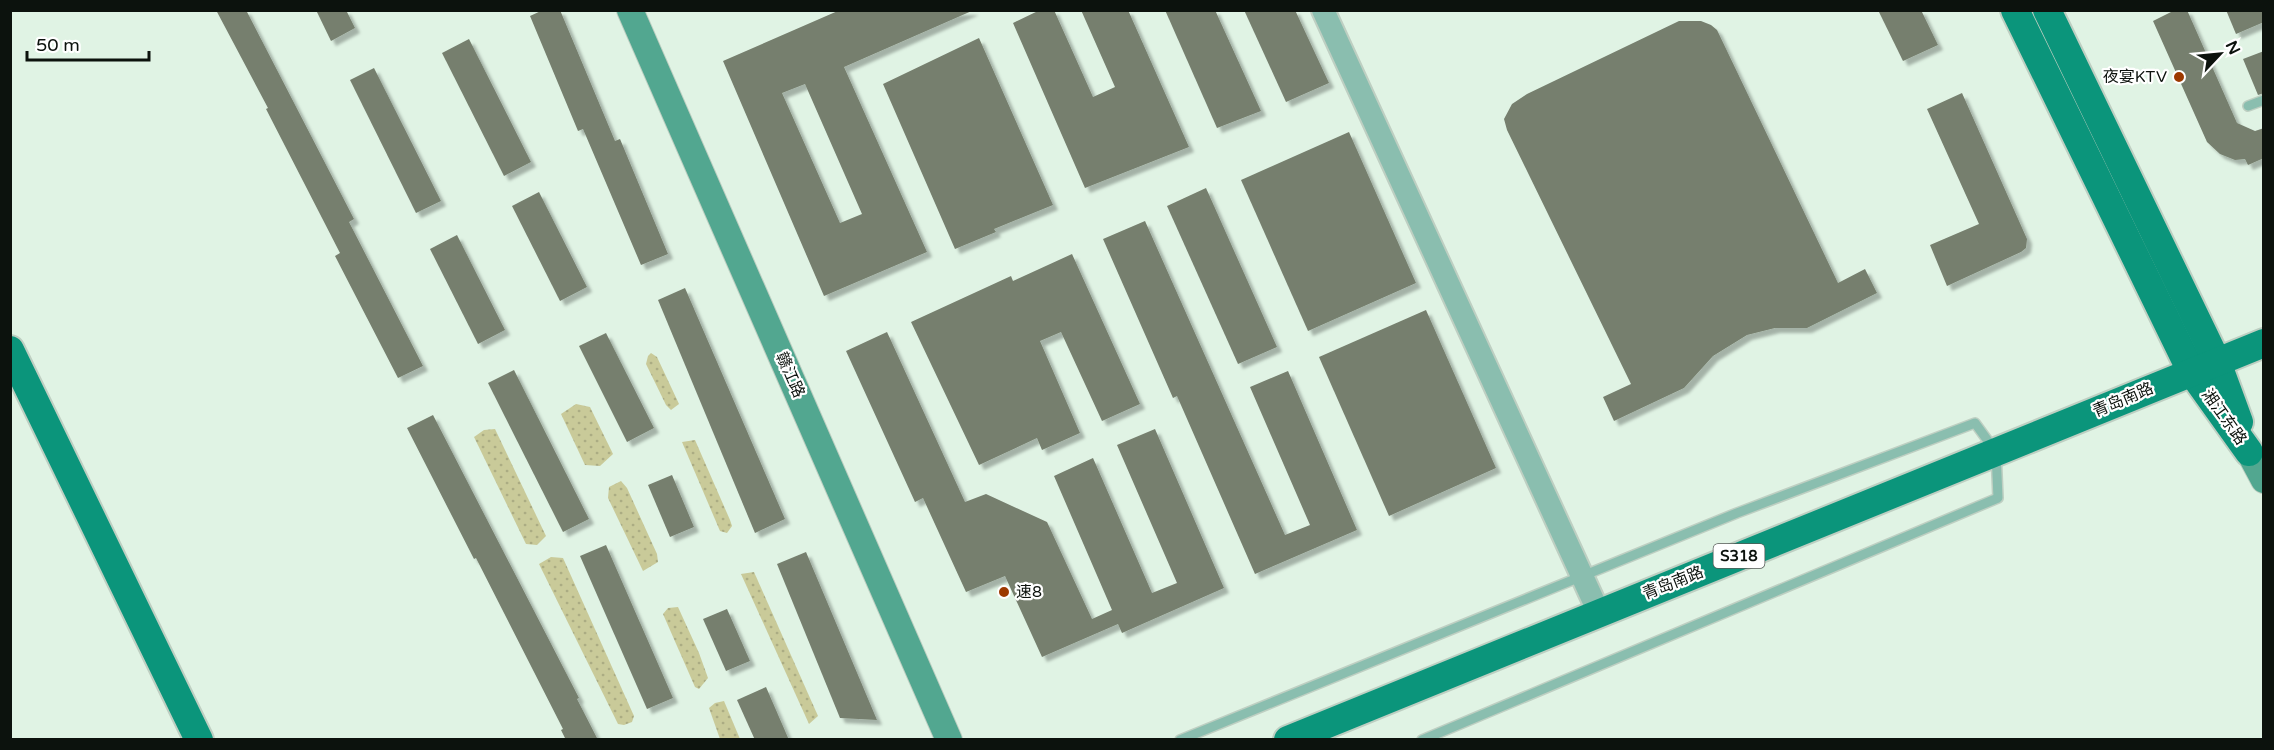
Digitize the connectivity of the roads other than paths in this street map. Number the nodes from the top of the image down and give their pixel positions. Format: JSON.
{"nodes":[{"id":1,"x":630,"y":10,"type":"edge"},
{"id":2,"x":1323,"y":10,"type":"edge"},
{"id":3,"x":2015,"y":10,"type":"edge"},
{"id":4,"x":2047,"y":10,"type":"edge"},
{"id":5,"x":2264,"y":100,"type":"edge"},
{"id":6,"x":2248,"y":106,"type":"dead end"},
{"id":7,"x":2264,"y":343,"type":"edge"},
{"id":8,"x":10,"y":350,"type":"edge"},
{"id":9,"x":2204,"y":367,"type":"junction"},
{"id":10,"x":1996,"y":452,"type":"junction"},
{"id":11,"x":2250,"y":452,"type":"joint"},
{"id":12,"x":2264,"y":480,"type":"edge"},
{"id":13,"x":1582,"y":576,"type":"junction"},
{"id":14,"x":1599,"y":613,"type":"junction"},
{"id":15,"x":199,"y":740,"type":"edge"},
{"id":16,"x":949,"y":740,"type":"edge"},
{"id":17,"x":1180,"y":740,"type":"edge"},
{"id":18,"x":1287,"y":740,"type":"edge"},
{"id":19,"x":1422,"y":740,"type":"edge"}],
"edges":[{"from":1,"to":16,"type":"main road","name":"赣江路"},
{"from":2,"to":13,"type":"street"},
{"from":3,"to":9,"type":"main road","name":"湘江东路"},
{"from":4,"to":9,"type":"main road","name":"湘江东路"},
{"from":5,"to":6,"type":"lane"},
{"from":7,"to":9,"type":"main road","number":"S318"},
{"from":8,"to":15,"type":"main road"},
{"from":9,"to":10,"type":"main road","name":"青岛南路","number":"S318"},
{"from":9,"to":11,"type":"main road","name":"湘江东路"},
{"from":10,"to":13,"type":"lane"},
{"from":10,"to":14,"type":"main road","name":"青岛南路","number":"S318"},
{"from":10,"to":19,"type":"lane"},
{"from":11,"to":12,"type":"main road"},
{"from":13,"to":14,"type":"street"},
{"from":13,"to":17,"type":"lane"},
{"from":14,"to":18,"type":"main road","name":"青岛南路","number":"S318"}]}
